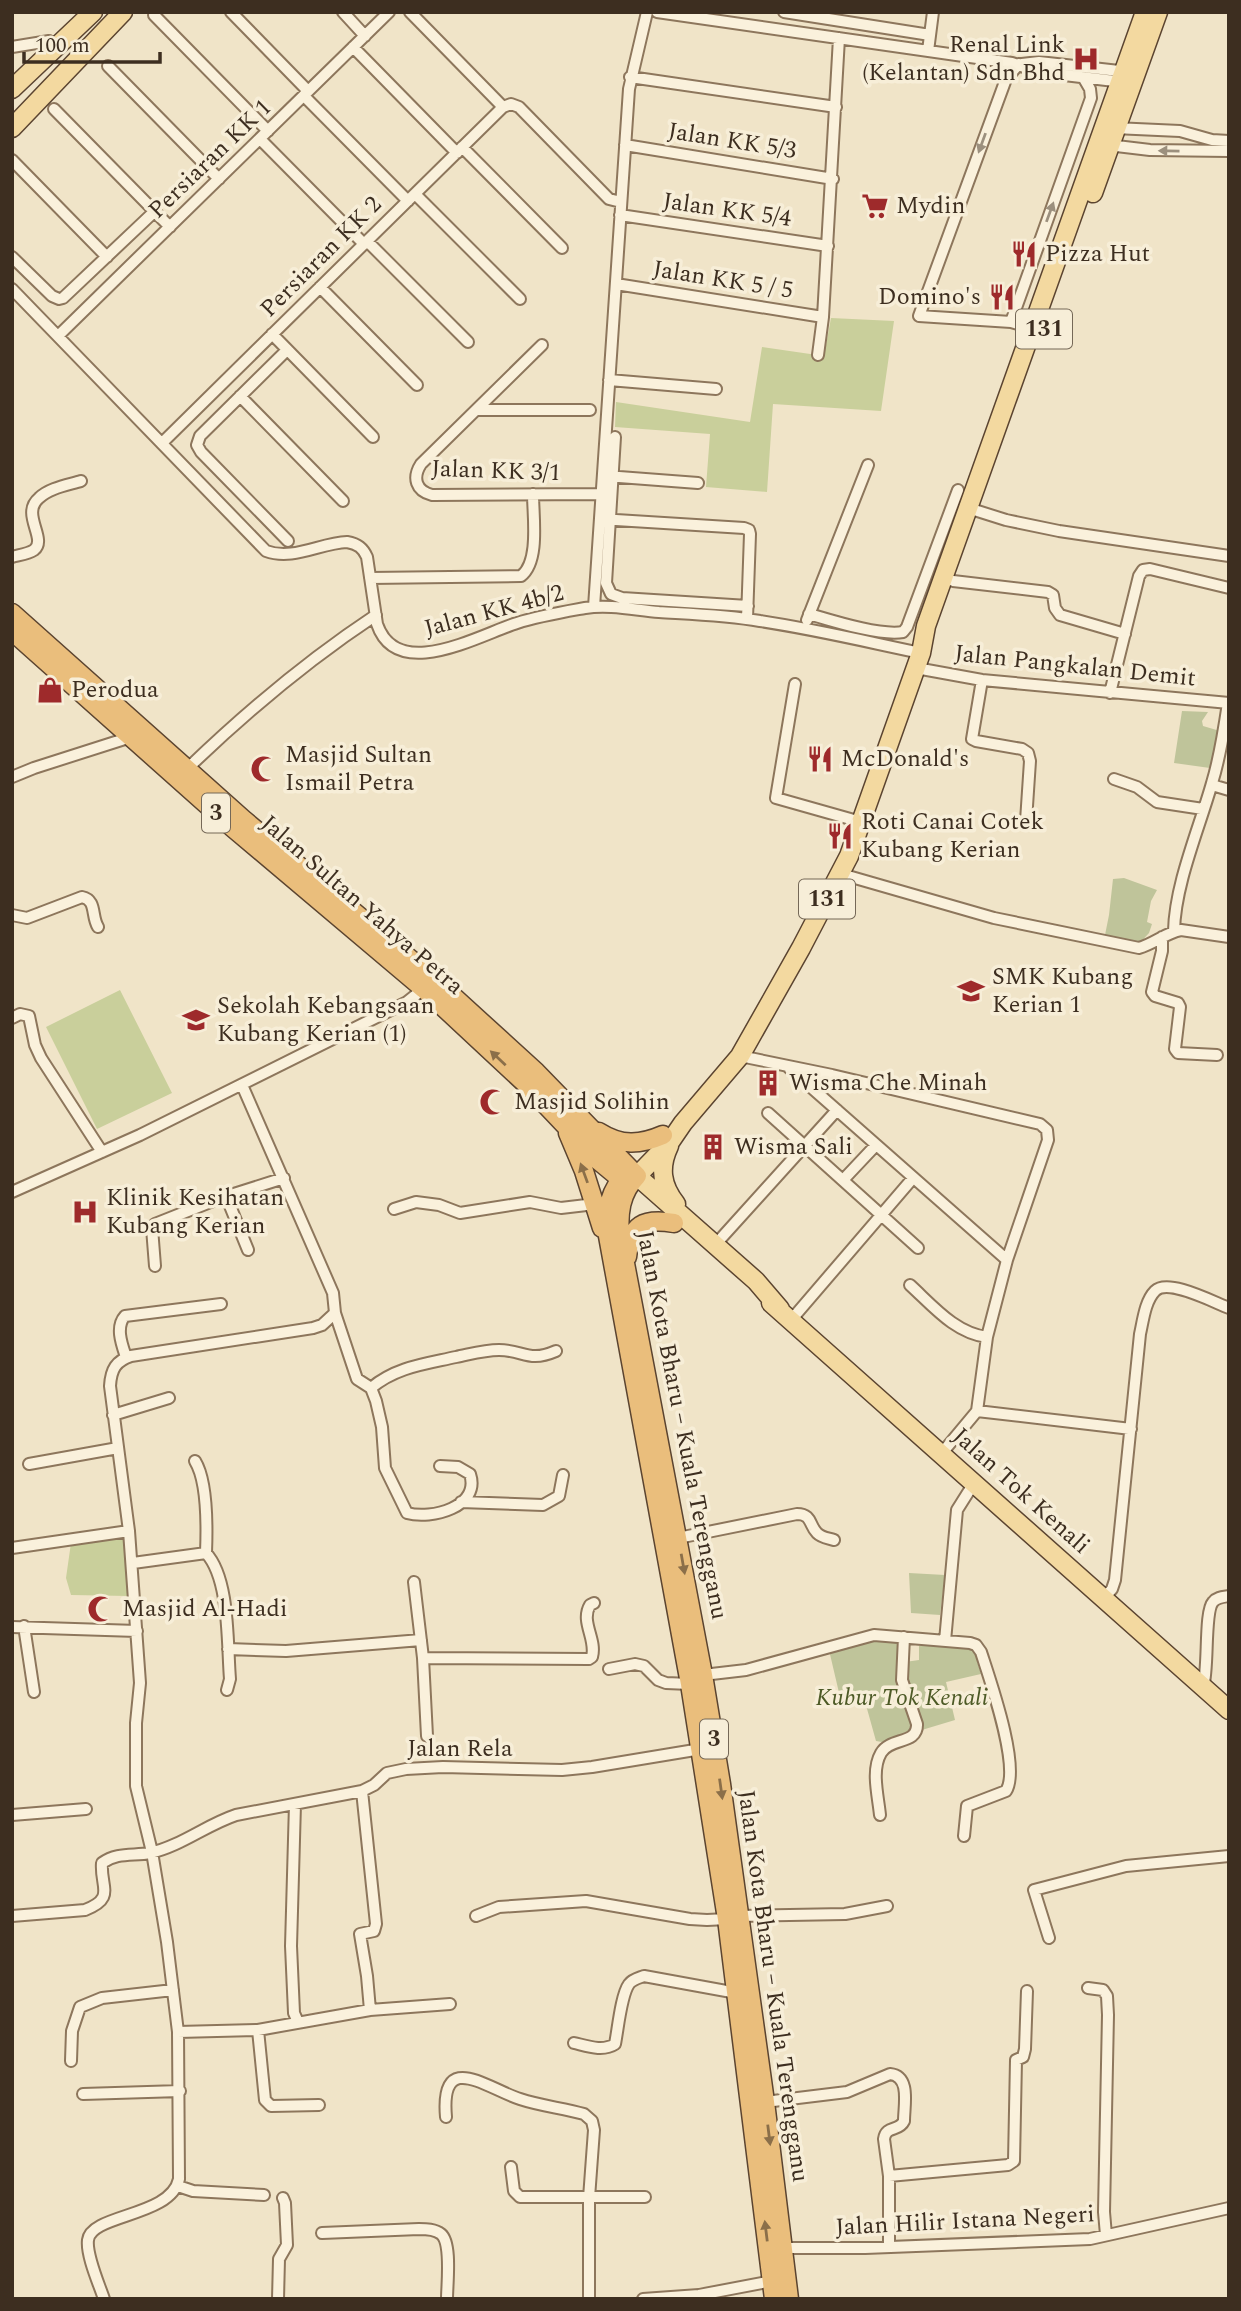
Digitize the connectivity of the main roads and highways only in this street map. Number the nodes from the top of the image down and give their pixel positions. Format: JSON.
{"nodes":[{"id":1,"x":79,"y":12,"type":"edge"},
{"id":2,"x":93,"y":12,"type":"edge"},
{"id":3,"x":116,"y":12,"type":"edge"},
{"id":4,"x":123,"y":12,"type":"edge"},
{"id":5,"x":1145,"y":12,"type":"edge"},
{"id":6,"x":1158,"y":12,"type":"edge"},
{"id":7,"x":12,"y":74,"type":"edge"},
{"id":8,"x":1128,"y":78,"type":"junction"},
{"id":9,"x":12,"y":89,"type":"edge"},
{"id":10,"x":12,"y":110,"type":"edge"},
{"id":11,"x":12,"y":128,"type":"edge"},
{"id":12,"x":1107,"y":136,"type":"junction"},
{"id":13,"x":972,"y":513,"type":"junction"},
{"id":14,"x":12,"y":613,"type":"edge"},
{"id":15,"x":12,"y":631,"type":"edge"},
{"id":16,"x":919,"y":661,"type":"junction"},
{"id":17,"x":429,"y":984,"type":"junction"},
{"id":18,"x":564,"y":1123,"type":"junction"},
{"id":19,"x":584,"y":1123,"type":"junction"},
{"id":20,"x":666,"y":1139,"type":"junction"},
{"id":21,"x":629,"y":1178,"type":"junction"},
{"id":22,"x":674,"y":1223,"type":"junction"},
{"id":23,"x":693,"y":1226,"type":"junction"},
{"id":24,"x":619,"y":1263,"type":"junction"},
{"id":25,"x":786,"y":1314,"type":"junction"},
{"id":26,"x":696,"y":1680,"type":"junction"},
{"id":27,"x":1229,"y":1710,"type":"edge"},
{"id":28,"x":733,"y":1917,"type":"junction"},
{"id":29,"x":773,"y":2290,"type":"edge"},
{"id":30,"x":789,"y":2299,"type":"edge"}],
"edges":[{"from":1,"to":7,"type":"main road"},
{"from":2,"to":9,"type":"main road"},
{"from":3,"to":10,"type":"main road"},
{"from":4,"to":11,"type":"main road"},
{"from":5,"to":8,"type":"main road","number":"131"},
{"from":6,"to":8,"type":"main road","number":"131"},
{"from":8,"to":12,"type":"main road","number":"131"},
{"from":12,"to":13,"type":"main road","number":"131"},
{"from":12,"to":13,"type":"main road","number":"131"},
{"from":13,"to":16,"type":"main road","number":"131"},
{"from":13,"to":16,"type":"main road","number":"131"},
{"from":14,"to":17,"type":"highway","name":"Jalan Sultan Yahya Petra","number":"3"},
{"from":15,"to":17,"type":"highway","name":"Jalan Sultan Yahya Petra","number":"3"},
{"from":16,"to":20,"type":"main road","number":"131"},
{"from":18,"to":17,"type":"highway","name":"Jalan Sultan Yahya Petra","number":"3","one_way":true},
{"from":17,"to":19,"type":"highway","name":"Jalan Sultan Yahya Petra","number":"3"},
{"from":18,"to":21,"type":"highway","name":"Jalan Sultan Yahya Petra","number":"3"},
{"from":24,"to":18,"type":"highway","one_way":true},
{"from":19,"to":20,"type":"highway"},
{"from":19,"to":21,"type":"highway","name":"Jalan Sultan Yahya Petra","number":"3"},
{"from":20,"to":21,"type":"main road","number":"131"},
{"from":20,"to":23,"type":"main road"},
{"from":21,"to":22,"type":"main road","name":"Jalan Sultan Yahya Petra"},
{"from":21,"to":23,"type":"main road","name":"Jalan Tok Kenali"},
{"from":21,"to":24,"type":"highway","name":"Jalan Kota Bharu – Kuala Terengganu","number":"3"},
{"from":22,"to":24,"type":"highway"},
{"from":22,"to":25,"type":"main road","name":"Jalan Tok Kenali"},
{"from":23,"to":25,"type":"main road","name":"Jalan Tok Kenali"},
{"from":24,"to":26,"type":"highway","name":"Jalan Kota Bharu – Kuala Terengganu","number":"3"},
{"from":24,"to":26,"type":"highway","name":"Jalan Kota Bharu – Kuala Terengganu","number":"3","one_way":true},
{"from":25,"to":27,"type":"main road","name":"Jalan Tok Kenali"},
{"from":26,"to":28,"type":"highway","name":"Jalan Kota Bharu – Kuala Terengganu","number":"3","one_way":true},
{"from":26,"to":28,"type":"highway","name":"Jalan Kota Bharu – Kuala Terengganu","number":"3"},
{"from":29,"to":28,"type":"highway","name":"Jalan Kota Bharu – Kuala Terengganu","number":"3","one_way":true},
{"from":28,"to":30,"type":"highway","name":"Jalan Kota Bharu – Kuala Terengganu","number":"3","one_way":true}]}
